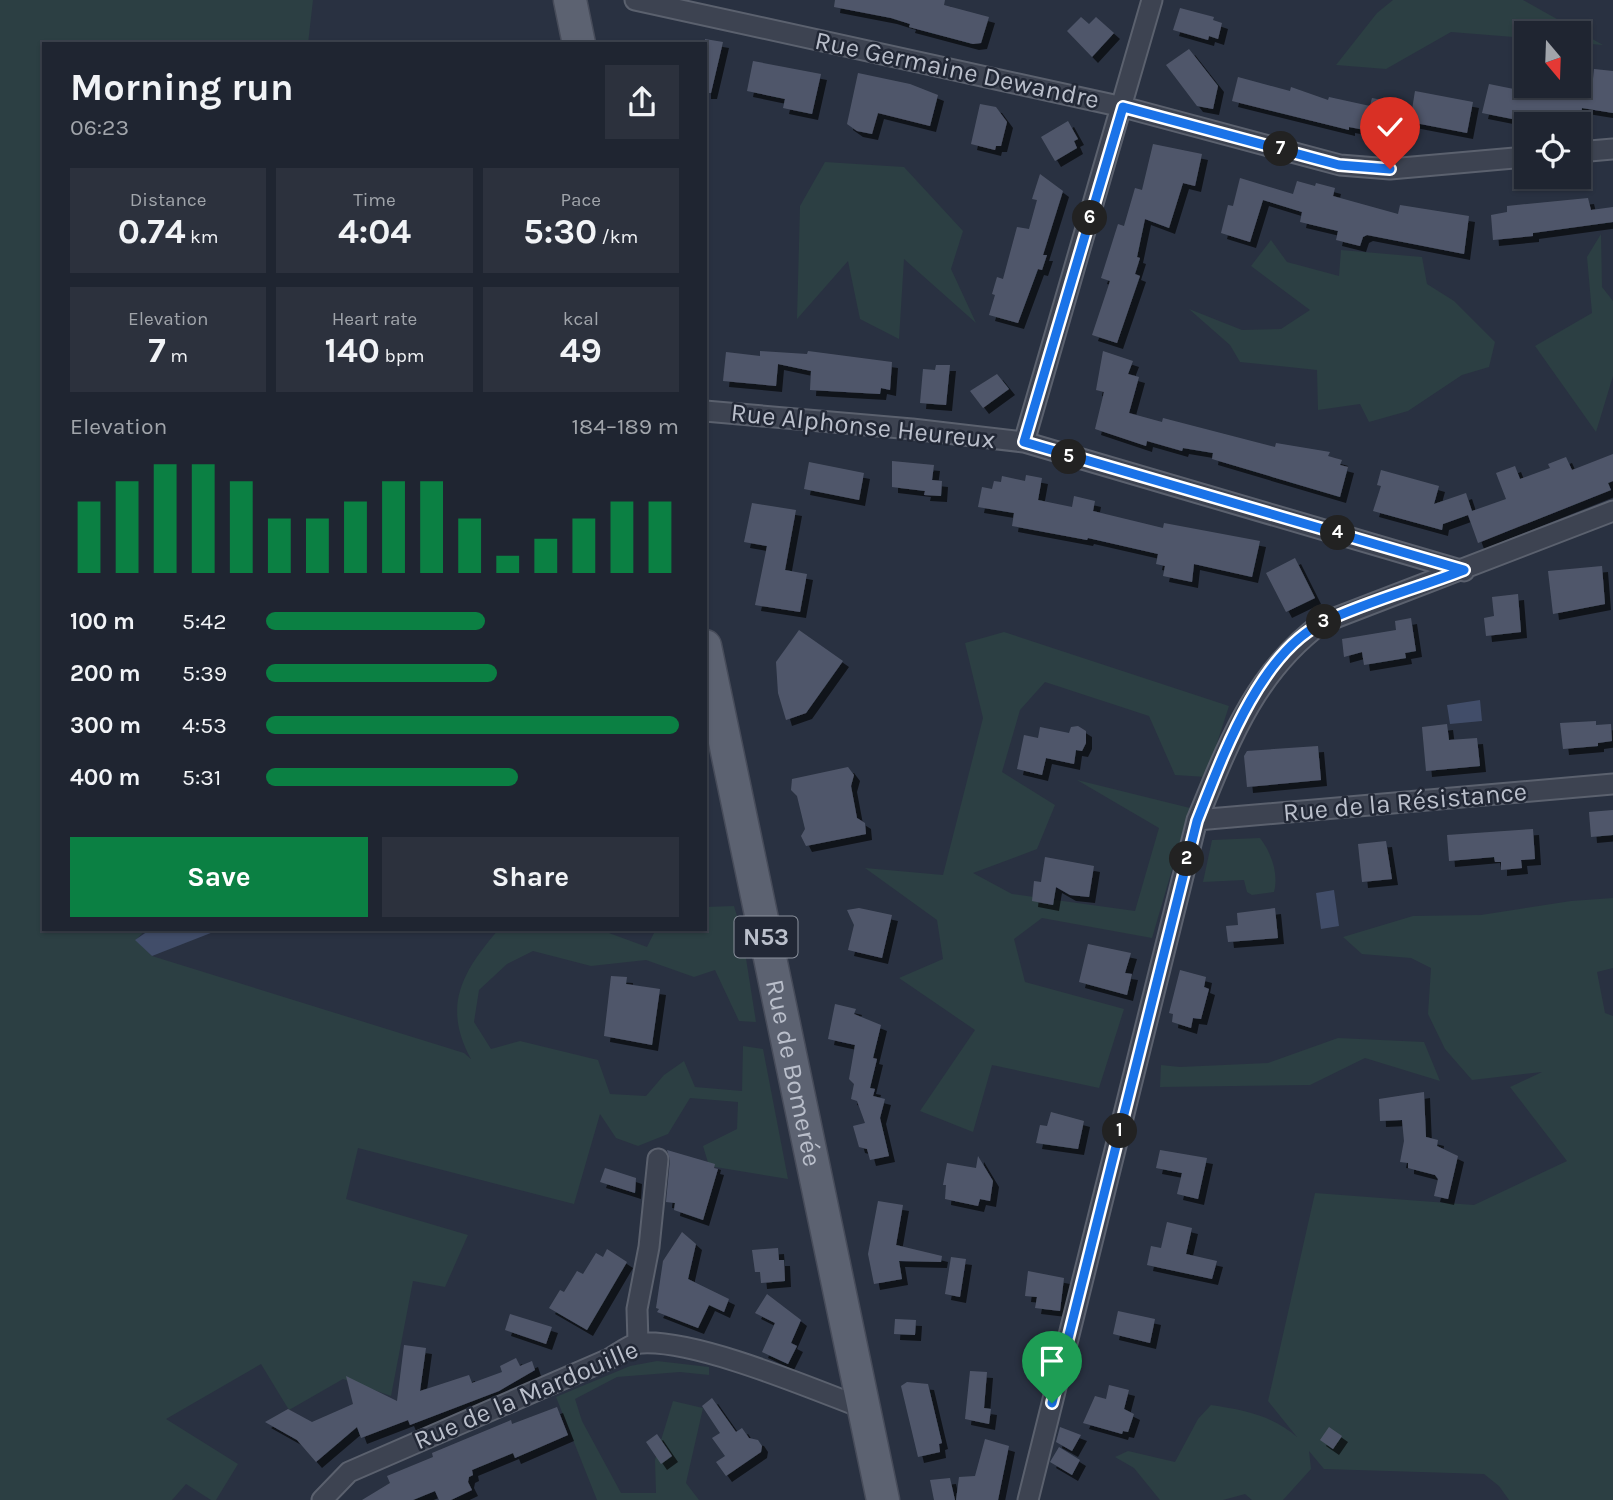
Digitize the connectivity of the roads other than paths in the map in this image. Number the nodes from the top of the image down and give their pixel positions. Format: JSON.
{"nodes":[{"id":1,"x":570,"y":0,"type":"edge"},
{"id":2,"x":635,"y":0,"type":"edge"},
{"id":3,"x":1152,"y":0,"type":"edge"},
{"id":4,"x":579,"y":42,"type":"edge"},
{"id":5,"x":1123,"y":107,"type":"junction"},
{"id":6,"x":1613,"y":149,"type":"edge"},
{"id":7,"x":1591,"y":151,"type":"edge"},
{"id":8,"x":1514,"y":158,"type":"edge"},
{"id":9,"x":707,"y":411,"type":"edge"},
{"id":10,"x":1024,"y":442,"type":"junction"},
{"id":11,"x":1613,"y":511,"type":"edge"},
{"id":12,"x":1464,"y":570,"type":"junction"},
{"id":13,"x":707,"y":656,"type":"edge"},
{"id":14,"x":1613,"y":784,"type":"edge"},
{"id":15,"x":1197,"y":821,"type":"junction"},
{"id":16,"x":658,"y":1159,"type":"dead end"},
{"id":17,"x":638,"y":1342,"type":"junction"},
{"id":18,"x":863,"y":1408,"type":"junction"},
{"id":19,"x":322,"y":1500,"type":"edge"},
{"id":20,"x":883,"y":1500,"type":"edge"},
{"id":21,"x":1028,"y":1500,"type":"edge"}],
"edges":[{"from":1,"to":4,"type":"main road"},
{"from":2,"to":5,"type":"street","name":"Rue Germaine Dewandre"},
{"from":3,"to":5,"type":"street"},
{"from":5,"to":8,"type":"street","name":"Rue Germaine Dewandre"},
{"from":5,"to":10,"type":"street"},
{"from":6,"to":7,"type":"street"},
{"from":9,"to":10,"type":"street","name":"Rue Alphonse Heureux"},
{"from":10,"to":12,"type":"street","name":"Rue Alphonse Heureux"},
{"from":11,"to":12,"type":"street"},
{"from":12,"to":15,"type":"street"},
{"from":13,"to":18,"type":"main road","name":"Rue de Bomerée","number":"N53"},
{"from":14,"to":15,"type":"street","name":"Rue de la Résistance"},
{"from":15,"to":21,"type":"street"},
{"from":16,"to":17,"type":"street"},
{"from":17,"to":18,"type":"street","name":"Rue de la Mardouille"},
{"from":17,"to":19,"type":"street","name":"Rue de la Mardouille"},
{"from":18,"to":20,"type":"main road","name":"Rue de Bomerée","number":"N53"}]}
